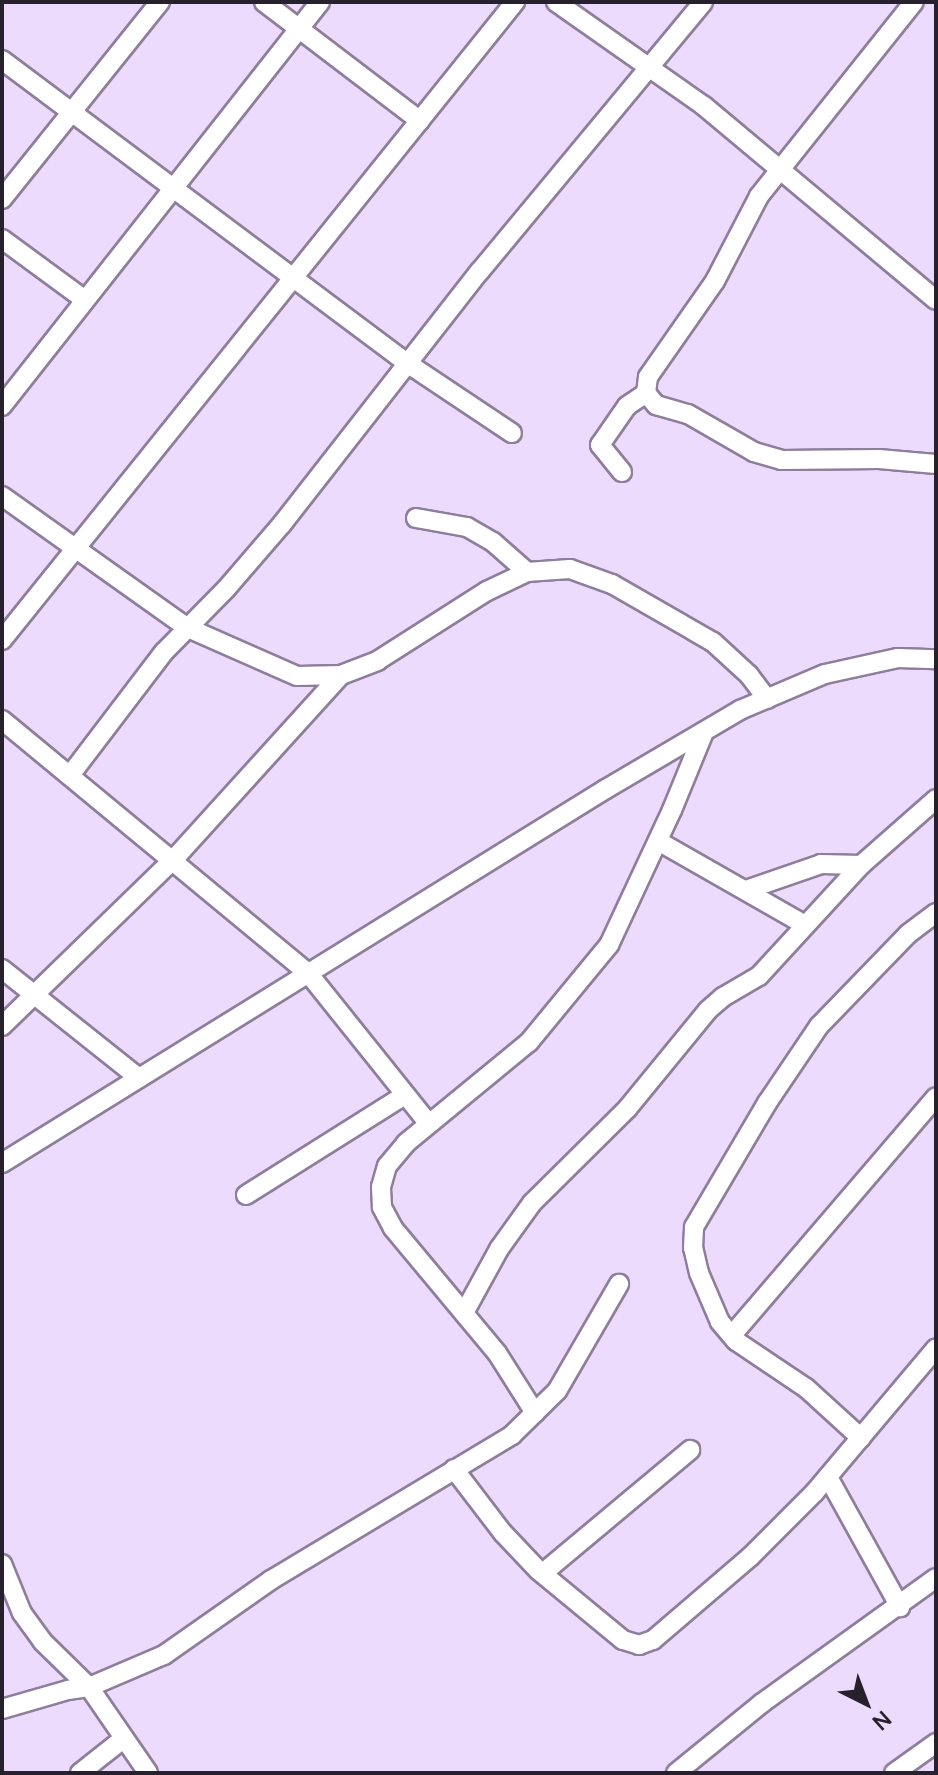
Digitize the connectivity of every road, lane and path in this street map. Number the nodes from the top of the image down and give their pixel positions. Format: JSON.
{"nodes":[{"id":1,"x":160,"y":2,"type":"edge"},
{"id":2,"x":264,"y":2,"type":"edge"},
{"id":3,"x":320,"y":2,"type":"edge"},
{"id":4,"x":515,"y":2,"type":"edge"},
{"id":5,"x":556,"y":2,"type":"edge"},
{"id":6,"x":703,"y":2,"type":"edge"},
{"id":7,"x":914,"y":2,"type":"edge"},
{"id":8,"x":299,"y":28,"type":"junction"},
{"id":9,"x":2,"y":60,"type":"edge"},
{"id":10,"x":650,"y":68,"type":"junction"},
{"id":11,"x":72,"y":113,"type":"junction"},
{"id":12,"x":420,"y":121,"type":"junction"},
{"id":13,"x":782,"y":168,"type":"junction"},
{"id":14,"x":173,"y":187,"type":"junction"},
{"id":15,"x":2,"y":199,"type":"edge"},
{"id":16,"x":2,"y":239,"type":"edge"},
{"id":17,"x":295,"y":278,"type":"junction"},
{"id":18,"x":85,"y":300,"type":"junction"},
{"id":19,"x":936,"y":300,"type":"edge"},
{"id":20,"x":407,"y":363,"type":"junction"},
{"id":21,"x":646,"y":393,"type":"junction"},
{"id":22,"x":2,"y":406,"type":"edge"},
{"id":23,"x":512,"y":433,"type":"dead end"},
{"id":24,"x":936,"y":464,"type":"edge"},
{"id":25,"x":622,"y":472,"type":"dead end"},
{"id":26,"x":2,"y":496,"type":"edge"},
{"id":27,"x":416,"y":518,"type":"dead end"},
{"id":28,"x":75,"y":550,"type":"junction"},
{"id":29,"x":527,"y":572,"type":"junction"},
{"id":30,"x":188,"y":628,"type":"junction"},
{"id":31,"x":2,"y":640,"type":"edge"},
{"id":32,"x":936,"y":659,"type":"edge"},
{"id":33,"x":341,"y":675,"type":"junction"},
{"id":34,"x":767,"y":699,"type":"junction"},
{"id":35,"x":2,"y":720,"type":"edge"},
{"id":36,"x":704,"y":732,"type":"junction"},
{"id":37,"x":71,"y":774,"type":"junction"},
{"id":38,"x":936,"y":799,"type":"edge"},
{"id":39,"x":658,"y":841,"type":"junction"},
{"id":40,"x":174,"y":859,"type":"junction"},
{"id":41,"x":861,"y":865,"type":"junction"},
{"id":42,"x":746,"y":890,"type":"junction"},
{"id":43,"x":936,"y":913,"type":"edge"},
{"id":44,"x":805,"y":925,"type":"junction"},
{"id":45,"x":2,"y":969,"type":"edge"},
{"id":46,"x":308,"y":973,"type":"junction"},
{"id":47,"x":35,"y":994,"type":"junction"},
{"id":48,"x":2,"y":1026,"type":"edge"},
{"id":49,"x":139,"y":1078,"type":"junction"},
{"id":50,"x":405,"y":1095,"type":"junction"},
{"id":51,"x":936,"y":1097,"type":"edge"},
{"id":52,"x":429,"y":1124,"type":"junction"},
{"id":53,"x":2,"y":1163,"type":"edge"},
{"id":54,"x":246,"y":1195,"type":"dead end"},
{"id":55,"x":619,"y":1284,"type":"dead end"},
{"id":56,"x":464,"y":1313,"type":"junction"},
{"id":57,"x":732,"y":1335,"type":"junction"},
{"id":58,"x":936,"y":1348,"type":"edge"},
{"id":59,"x":535,"y":1413,"type":"junction"},
{"id":60,"x":861,"y":1438,"type":"junction"},
{"id":61,"x":690,"y":1450,"type":"dead end"},
{"id":62,"x":454,"y":1469,"type":"junction"},
{"id":63,"x":828,"y":1477,"type":"junction"},
{"id":64,"x":2,"y":1564,"type":"edge"},
{"id":65,"x":543,"y":1573,"type":"junction"},
{"id":66,"x":936,"y":1578,"type":"edge"},
{"id":67,"x":900,"y":1607,"type":"junction"},
{"id":68,"x":89,"y":1687,"type":"junction"},
{"id":69,"x":2,"y":1709,"type":"edge"},
{"id":70,"x":123,"y":1739,"type":"junction"},
{"id":71,"x":936,"y":1743,"type":"edge"},
{"id":72,"x":80,"y":1773,"type":"edge"},
{"id":73,"x":148,"y":1773,"type":"edge"},
{"id":74,"x":676,"y":1773,"type":"edge"},
{"id":75,"x":894,"y":1773,"type":"edge"}],
"edges":[{"from":1,"to":11,"type":"street"},
{"from":2,"to":8,"type":"street"},
{"from":3,"to":8,"type":"street"},
{"from":4,"to":12,"type":"street"},
{"from":5,"to":10,"type":"street"},
{"from":6,"to":10,"type":"street"},
{"from":7,"to":13,"type":"street"},
{"from":8,"to":12,"type":"street"},
{"from":8,"to":14,"type":"street"},
{"from":9,"to":11,"type":"street"},
{"from":10,"to":13,"type":"street"},
{"from":10,"to":20,"type":"street"},
{"from":11,"to":14,"type":"street"},
{"from":11,"to":15,"type":"street"},
{"from":12,"to":17,"type":"street"},
{"from":13,"to":19,"type":"street"},
{"from":13,"to":21,"type":"street"},
{"from":14,"to":17,"type":"street"},
{"from":14,"to":18,"type":"street"},
{"from":16,"to":18,"type":"street"},
{"from":17,"to":20,"type":"street"},
{"from":17,"to":28,"type":"street"},
{"from":18,"to":22,"type":"street"},
{"from":20,"to":23,"type":"street"},
{"from":20,"to":30,"type":"street"},
{"from":21,"to":24,"type":"street"},
{"from":21,"to":25,"type":"street"},
{"from":26,"to":28,"type":"street"},
{"from":27,"to":29,"type":"street"},
{"from":28,"to":30,"type":"street"},
{"from":28,"to":31,"type":"street"},
{"from":29,"to":33,"type":"street"},
{"from":29,"to":34,"type":"street"},
{"from":30,"to":33,"type":"street"},
{"from":30,"to":37,"type":"street"},
{"from":32,"to":34,"type":"street"},
{"from":33,"to":40,"type":"street"},
{"from":34,"to":36,"type":"street"},
{"from":35,"to":37,"type":"street"},
{"from":36,"to":39,"type":"street"},
{"from":36,"to":46,"type":"street"},
{"from":37,"to":40,"type":"street"},
{"from":38,"to":41,"type":"street"},
{"from":39,"to":42,"type":"street"},
{"from":39,"to":52,"type":"street"},
{"from":40,"to":46,"type":"street"},
{"from":40,"to":47,"type":"street"},
{"from":41,"to":42,"type":"street"},
{"from":41,"to":44,"type":"street"},
{"from":42,"to":44,"type":"street"},
{"from":43,"to":57,"type":"street"},
{"from":44,"to":56,"type":"street"},
{"from":45,"to":47,"type":"street"},
{"from":46,"to":49,"type":"street"},
{"from":46,"to":50,"type":"street"},
{"from":47,"to":48,"type":"street"},
{"from":47,"to":49,"type":"street"},
{"from":49,"to":53,"type":"street"},
{"from":50,"to":52,"type":"street"},
{"from":50,"to":54,"type":"street"},
{"from":51,"to":57,"type":"street"},
{"from":52,"to":56,"type":"street"},
{"from":55,"to":59,"type":"street"},
{"from":56,"to":59,"type":"street"},
{"from":57,"to":60,"type":"street"},
{"from":58,"to":60,"type":"street"},
{"from":59,"to":62,"type":"street"},
{"from":60,"to":63,"type":"street"},
{"from":61,"to":65,"type":"street"},
{"from":62,"to":65,"type":"street"},
{"from":62,"to":68,"type":"street"},
{"from":63,"to":65,"type":"street"},
{"from":63,"to":67,"type":"street"},
{"from":64,"to":68,"type":"street"},
{"from":66,"to":67,"type":"street"},
{"from":67,"to":74,"type":"street"},
{"from":68,"to":69,"type":"street"},
{"from":68,"to":70,"type":"street"},
{"from":70,"to":72,"type":"street"},
{"from":70,"to":73,"type":"street"},
{"from":71,"to":75,"type":"street"}]}
